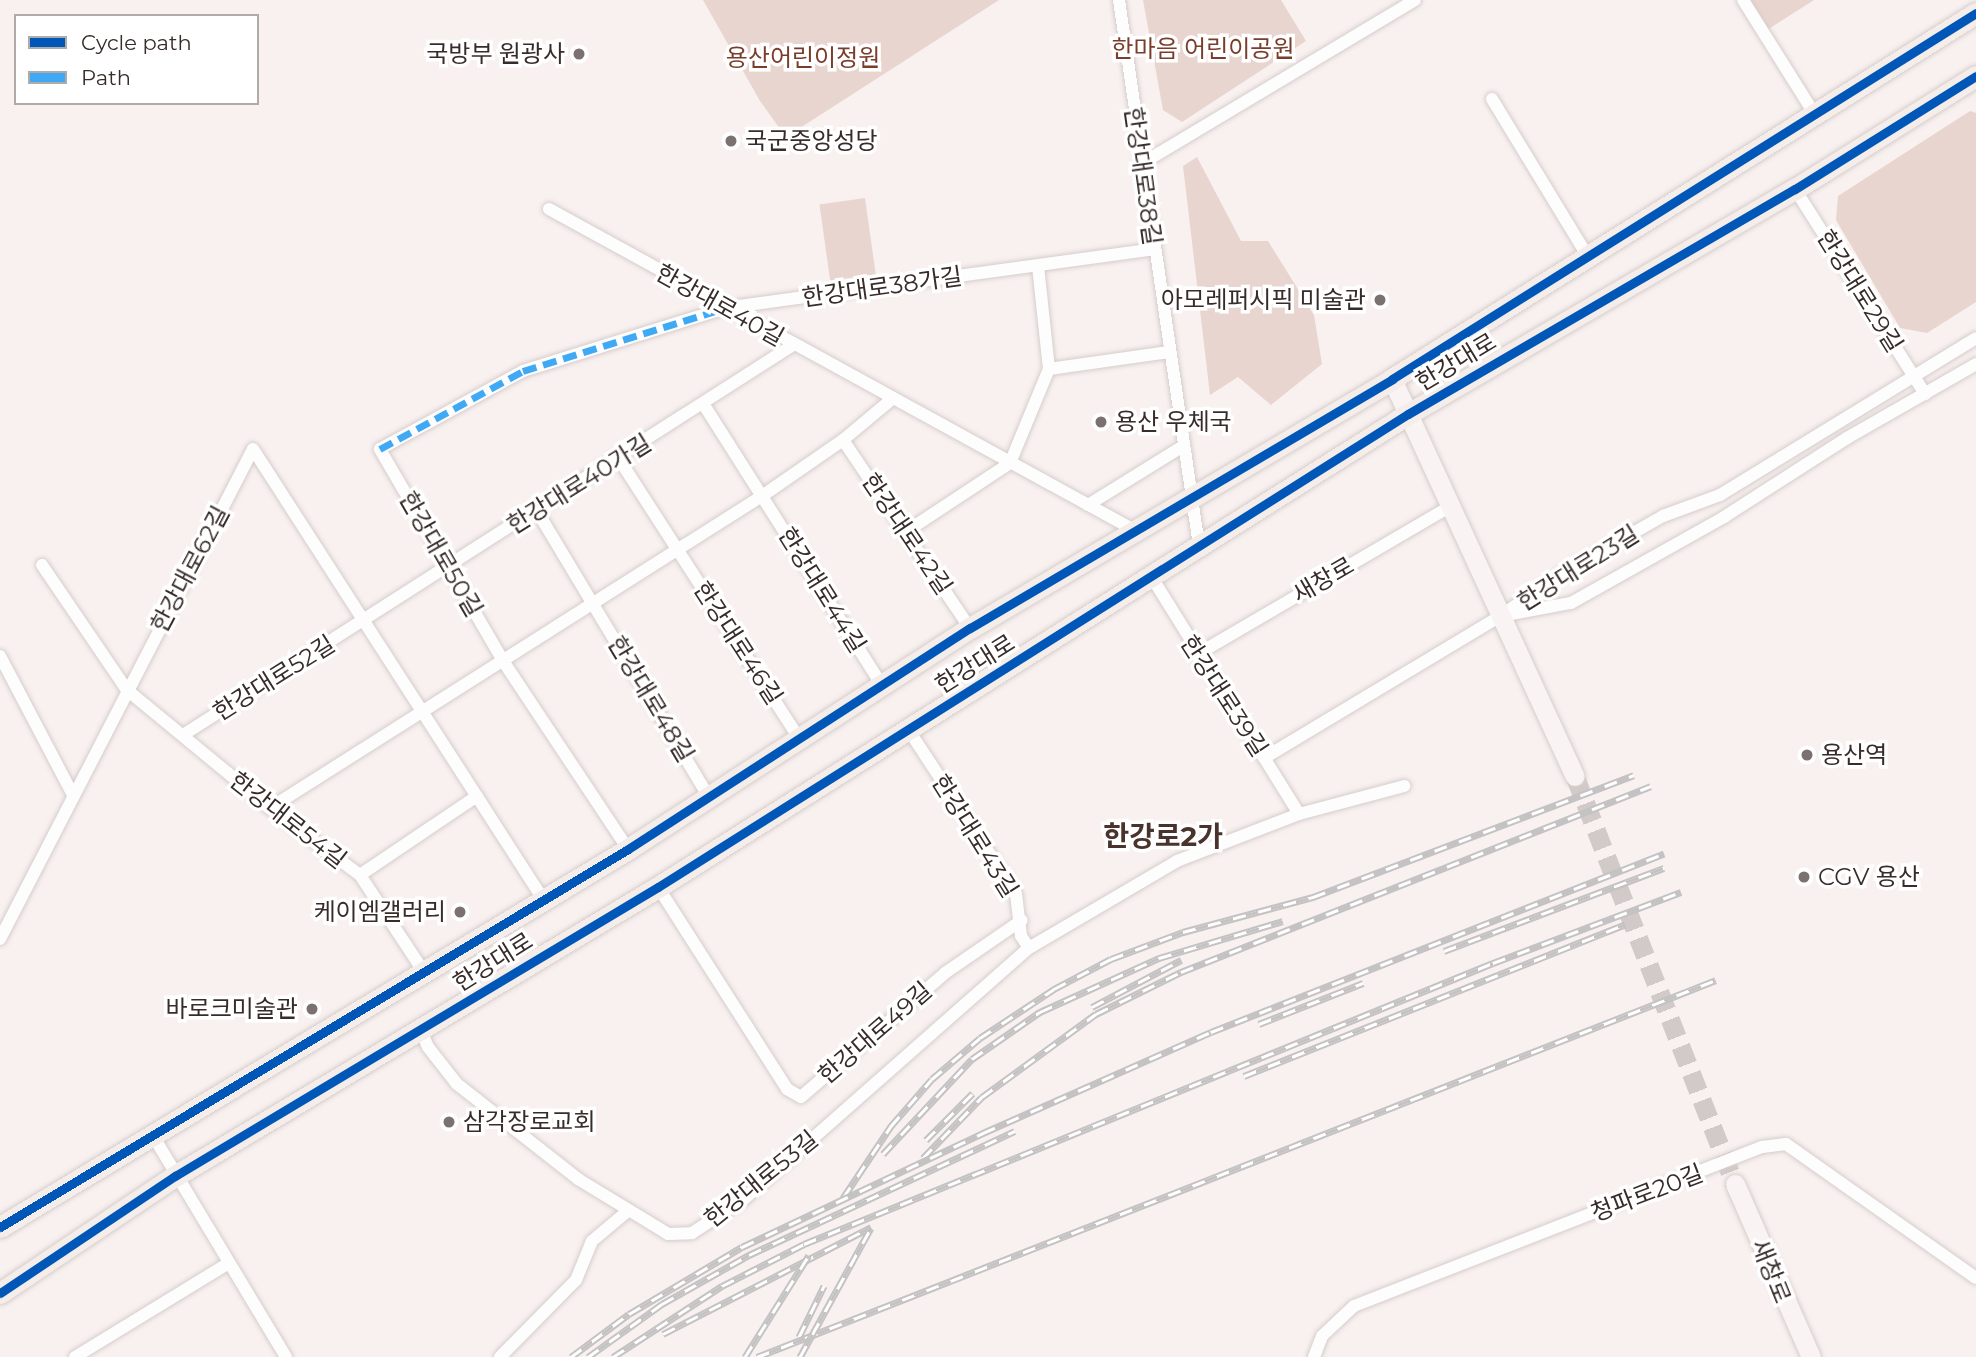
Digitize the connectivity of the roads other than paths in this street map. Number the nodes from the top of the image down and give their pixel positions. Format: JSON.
{"nodes":[{"id":1,"x":1119,"y":0,"type":"edge"},
{"id":2,"x":1415,"y":0,"type":"edge"},
{"id":3,"x":1742,"y":0,"type":"edge"},
{"id":4,"x":1976,"y":13,"type":"edge"},
{"id":5,"x":1976,"y":76,"type":"edge"},
{"id":6,"x":1492,"y":99,"type":"dead end"},
{"id":7,"x":1814,"y":113,"type":"junction"},
{"id":8,"x":1141,"y":164,"type":"junction"},
{"id":9,"x":1795,"y":189,"type":"junction"},
{"id":10,"x":550,"y":209,"type":"dead end"},
{"id":11,"x":1153,"y":249,"type":"junction"},
{"id":12,"x":1588,"y":257,"type":"junction"},
{"id":13,"x":1038,"y":266,"type":"junction"},
{"id":14,"x":725,"y":308,"type":"junction"},
{"id":15,"x":1976,"y":338,"type":"edge"},
{"id":16,"x":793,"y":345,"type":"junction"},
{"id":17,"x":1169,"y":352,"type":"junction"},
{"id":18,"x":1976,"y":364,"type":"edge"},
{"id":19,"x":1049,"y":369,"type":"junction"},
{"id":20,"x":1914,"y":376,"type":"junction"},
{"id":21,"x":1392,"y":379,"type":"junction"},
{"id":22,"x":1925,"y":394,"type":"junction"},
{"id":23,"x":892,"y":399,"type":"junction"},
{"id":24,"x":704,"y":405,"type":"junction"},
{"id":25,"x":1408,"y":414,"type":"junction"},
{"id":26,"x":843,"y":440,"type":"junction"},
{"id":27,"x":1183,"y":446,"type":"junction"},
{"id":28,"x":380,"y":449,"type":"joint"},
{"id":29,"x":619,"y":459,"type":"junction"},
{"id":30,"x":1010,"y":463,"type":"junction"},
{"id":31,"x":762,"y":496,"type":"junction"},
{"id":32,"x":1191,"y":500,"type":"junction"},
{"id":33,"x":1088,"y":505,"type":"junction"},
{"id":34,"x":1451,"y":506,"type":"junction"},
{"id":35,"x":537,"y":511,"type":"junction"},
{"id":36,"x":907,"y":531,"type":"junction"},
{"id":37,"x":1136,"y":531,"type":"junction"},
{"id":38,"x":1199,"y":546,"type":"junction"},
{"id":39,"x":677,"y":547,"type":"junction"},
{"id":40,"x":42,"y":565,"type":"dead end"},
{"id":41,"x":447,"y":568,"type":"junction"},
{"id":42,"x":1151,"y":576,"type":"junction"},
{"id":43,"x":594,"y":603,"type":"junction"},
{"id":44,"x":1502,"y":615,"type":"junction"},
{"id":45,"x":364,"y":621,"type":"junction"},
{"id":46,"x":970,"y":628,"type":"junction"},
{"id":47,"x":1196,"y":655,"type":"junction"},
{"id":48,"x":0,"y":656,"type":"edge"},
{"id":49,"x":502,"y":659,"type":"junction"},
{"id":50,"x":882,"y":685,"type":"junction"},
{"id":51,"x":127,"y":690,"type":"junction"},
{"id":52,"x":422,"y":710,"type":"junction"},
{"id":53,"x":908,"y":729,"type":"junction"},
{"id":54,"x":183,"y":735,"type":"junction"},
{"id":55,"x":799,"y":738,"type":"junction"},
{"id":56,"x":1264,"y":758,"type":"junction"},
{"id":57,"x":1575,"y":776,"type":"tunnel mouth"},
{"id":58,"x":1404,"y":786,"type":"dead end"},
{"id":59,"x":72,"y":793,"type":"junction"},
{"id":60,"x":477,"y":796,"type":"junction"},
{"id":61,"x":709,"y":796,"type":"junction"},
{"id":62,"x":270,"y":808,"type":"junction"},
{"id":63,"x":1299,"y":814,"type":"junction"},
{"id":64,"x":628,"y":849,"type":"junction"},
{"id":65,"x":360,"y":875,"type":"junction"},
{"id":66,"x":658,"y":887,"type":"junction"},
{"id":67,"x":543,"y":899,"type":"junction"},
{"id":68,"x":1022,"y":920,"type":"junction"},
{"id":69,"x":0,"y":939,"type":"edge"},
{"id":70,"x":1029,"y":948,"type":"junction"},
{"id":71,"x":424,"y":972,"type":"junction"},
{"id":72,"x":421,"y":1030,"type":"junction"},
{"id":73,"x":152,"y":1134,"type":"junction"},
{"id":74,"x":175,"y":1176,"type":"junction"},
{"id":75,"x":1735,"y":1184,"type":"tunnel mouth"},
{"id":76,"x":629,"y":1210,"type":"junction"},
{"id":77,"x":0,"y":1227,"type":"edge"},
{"id":78,"x":229,"y":1263,"type":"junction"},
{"id":79,"x":1976,"y":1278,"type":"edge"},
{"id":80,"x":0,"y":1293,"type":"edge"},
{"id":81,"x":75,"y":1357,"type":"edge"},
{"id":82,"x":286,"y":1357,"type":"edge"},
{"id":83,"x":500,"y":1357,"type":"edge"},
{"id":84,"x":1314,"y":1357,"type":"edge"},
{"id":85,"x":1811,"y":1357,"type":"edge"}],
"edges":[{"from":1,"to":8,"type":"street","name":"한강대로38길"},
{"from":2,"to":8,"type":"street"},
{"from":3,"to":7,"type":"street"},
{"from":4,"to":7,"type":"main road","name":"한강대로"},
{"from":5,"to":9,"type":"main road","name":"한강대로"},
{"from":6,"to":12,"type":"street"},
{"from":7,"to":12,"type":"main road","name":"한강대로"},
{"from":8,"to":11,"type":"street","name":"한강대로38길"},
{"from":9,"to":20,"type":"street","name":"한강대로29길"},
{"from":9,"to":25,"type":"main road","name":"한강대로"},
{"from":10,"to":14,"type":"street","name":"한강대로40길"},
{"from":11,"to":13,"type":"street","name":"한강대로38가길"},
{"from":11,"to":17,"type":"street","name":"한강대로38길"},
{"from":12,"to":21,"type":"main road","name":"한강대로"},
{"from":13,"to":14,"type":"street","name":"한강대로38가길"},
{"from":13,"to":19,"type":"street"},
{"from":14,"to":16,"type":"street","name":"한강대로40길"},
{"from":14,"to":28,"type":"street","name":"한강대로38가길"},
{"from":15,"to":20,"type":"street","name":"한강대로23길"},
{"from":16,"to":23,"type":"street","name":"한강대로40길"},
{"from":16,"to":24,"type":"street","name":"한강대로40가길"},
{"from":17,"to":19,"type":"street"},
{"from":17,"to":27,"type":"street","name":"한강대로38길"},
{"from":18,"to":22,"type":"street","name":"한강대로23길"},
{"from":19,"to":30,"type":"street"},
{"from":20,"to":22,"type":"street","name":"한강대로29길"},
{"from":20,"to":44,"type":"street","name":"한강대로23길"},
{"from":21,"to":25,"type":"main road"},
{"from":21,"to":32,"type":"main road","name":"한강대로"},
{"from":22,"to":44,"type":"street","name":"한강대로23길"},
{"from":23,"to":26,"type":"street"},
{"from":23,"to":30,"type":"street","name":"한강대로40길"},
{"from":24,"to":29,"type":"street","name":"한강대로40가길"},
{"from":24,"to":31,"type":"street","name":"한강대로44길"},
{"from":25,"to":34,"type":"main road"},
{"from":25,"to":38,"type":"main road","name":"한강대로"},
{"from":26,"to":31,"type":"street"},
{"from":26,"to":36,"type":"street","name":"한강대로42길"},
{"from":27,"to":32,"type":"street","name":"한강대로38길"},
{"from":27,"to":33,"type":"street"},
{"from":28,"to":41,"type":"street","name":"한강대로50길"},
{"from":29,"to":35,"type":"street","name":"한강대로40가길"},
{"from":29,"to":39,"type":"street","name":"한강대로46길"},
{"from":30,"to":33,"type":"street","name":"한강대로40길"},
{"from":30,"to":36,"type":"street"},
{"from":31,"to":39,"type":"street"},
{"from":31,"to":50,"type":"street","name":"한강대로44길"},
{"from":32,"to":37,"type":"main road","name":"한강대로"},
{"from":32,"to":38,"type":"street","name":"한강대로38길"},
{"from":33,"to":37,"type":"street","name":"한강대로40길"},
{"from":34,"to":44,"type":"main road"},
{"from":34,"to":47,"type":"street","name":"새창로"},
{"from":35,"to":41,"type":"street","name":"한강대로40가길"},
{"from":35,"to":43,"type":"street","name":"한강대로48길"},
{"from":36,"to":46,"type":"street","name":"한강대로42길"},
{"from":37,"to":46,"type":"main road","name":"한강대로"},
{"from":38,"to":42,"type":"main road","name":"한강대로"},
{"from":39,"to":43,"type":"street"},
{"from":39,"to":55,"type":"street","name":"한강대로46길"},
{"from":40,"to":51,"type":"street"},
{"from":41,"to":45,"type":"street","name":"한강대로40가길"},
{"from":41,"to":49,"type":"street","name":"한강대로50길"},
{"from":42,"to":47,"type":"street","name":"한강대로39길"},
{"from":42,"to":53,"type":"main road","name":"한강대로"},
{"from":43,"to":49,"type":"street"},
{"from":43,"to":61,"type":"street","name":"한강대로48길"},
{"from":44,"to":56,"type":"street"},
{"from":44,"to":57,"type":"main road"},
{"from":45,"to":51,"type":"street","name":"한강대로62길"},
{"from":45,"to":52,"type":"street"},
{"from":45,"to":54,"type":"street","name":"한강대로52길"},
{"from":46,"to":50,"type":"main road","name":"한강대로"},
{"from":47,"to":56,"type":"street","name":"한강대로39길"},
{"from":48,"to":59,"type":"street"},
{"from":49,"to":52,"type":"street"},
{"from":49,"to":64,"type":"street","name":"한강대로50길"},
{"from":50,"to":55,"type":"main road","name":"한강대로"},
{"from":51,"to":54,"type":"street","name":"한강대로54길"},
{"from":51,"to":59,"type":"street","name":"한강대로62길"},
{"from":52,"to":60,"type":"street"},
{"from":52,"to":62,"type":"street"},
{"from":53,"to":66,"type":"main road","name":"한강대로"},
{"from":53,"to":68,"type":"street","name":"한강대로43길"},
{"from":54,"to":62,"type":"street","name":"한강대로54길"},
{"from":55,"to":61,"type":"main road","name":"한강대로"},
{"from":56,"to":63,"type":"street","name":"한강대로39길"},
{"from":58,"to":63,"type":"street"},
{"from":59,"to":69,"type":"street","name":"한강대로62길"},
{"from":60,"to":65,"type":"street"},
{"from":60,"to":67,"type":"street"},
{"from":61,"to":64,"type":"main road","name":"한강대로"},
{"from":62,"to":65,"type":"street","name":"한강대로54길"},
{"from":63,"to":70,"type":"street"},
{"from":64,"to":67,"type":"main road","name":"한강대로"},
{"from":65,"to":71,"type":"street","name":"한강대로54길"},
{"from":66,"to":68,"type":"street","name":"한강대로49길"},
{"from":66,"to":72,"type":"main road","name":"한강대로"},
{"from":67,"to":71,"type":"main road","name":"한강대로"},
{"from":68,"to":70,"type":"street","name":"한강대로43길"},
{"from":70,"to":76,"type":"street","name":"한강대로53길"},
{"from":71,"to":73,"type":"main road","name":"한강대로"},
{"from":72,"to":74,"type":"main road","name":"한강대로"},
{"from":72,"to":76,"type":"street","name":"한강대로53길"},
{"from":73,"to":74,"type":"street"},
{"from":73,"to":77,"type":"main road","name":"한강대로"},
{"from":74,"to":78,"type":"street"},
{"from":74,"to":80,"type":"main road","name":"한강대로"},
{"from":75,"to":85,"type":"main road","name":"새창로"},
{"from":76,"to":83,"type":"street"},
{"from":78,"to":81,"type":"street"},
{"from":78,"to":82,"type":"street"},
{"from":79,"to":84,"type":"street","name":"청파로20길"}]}
